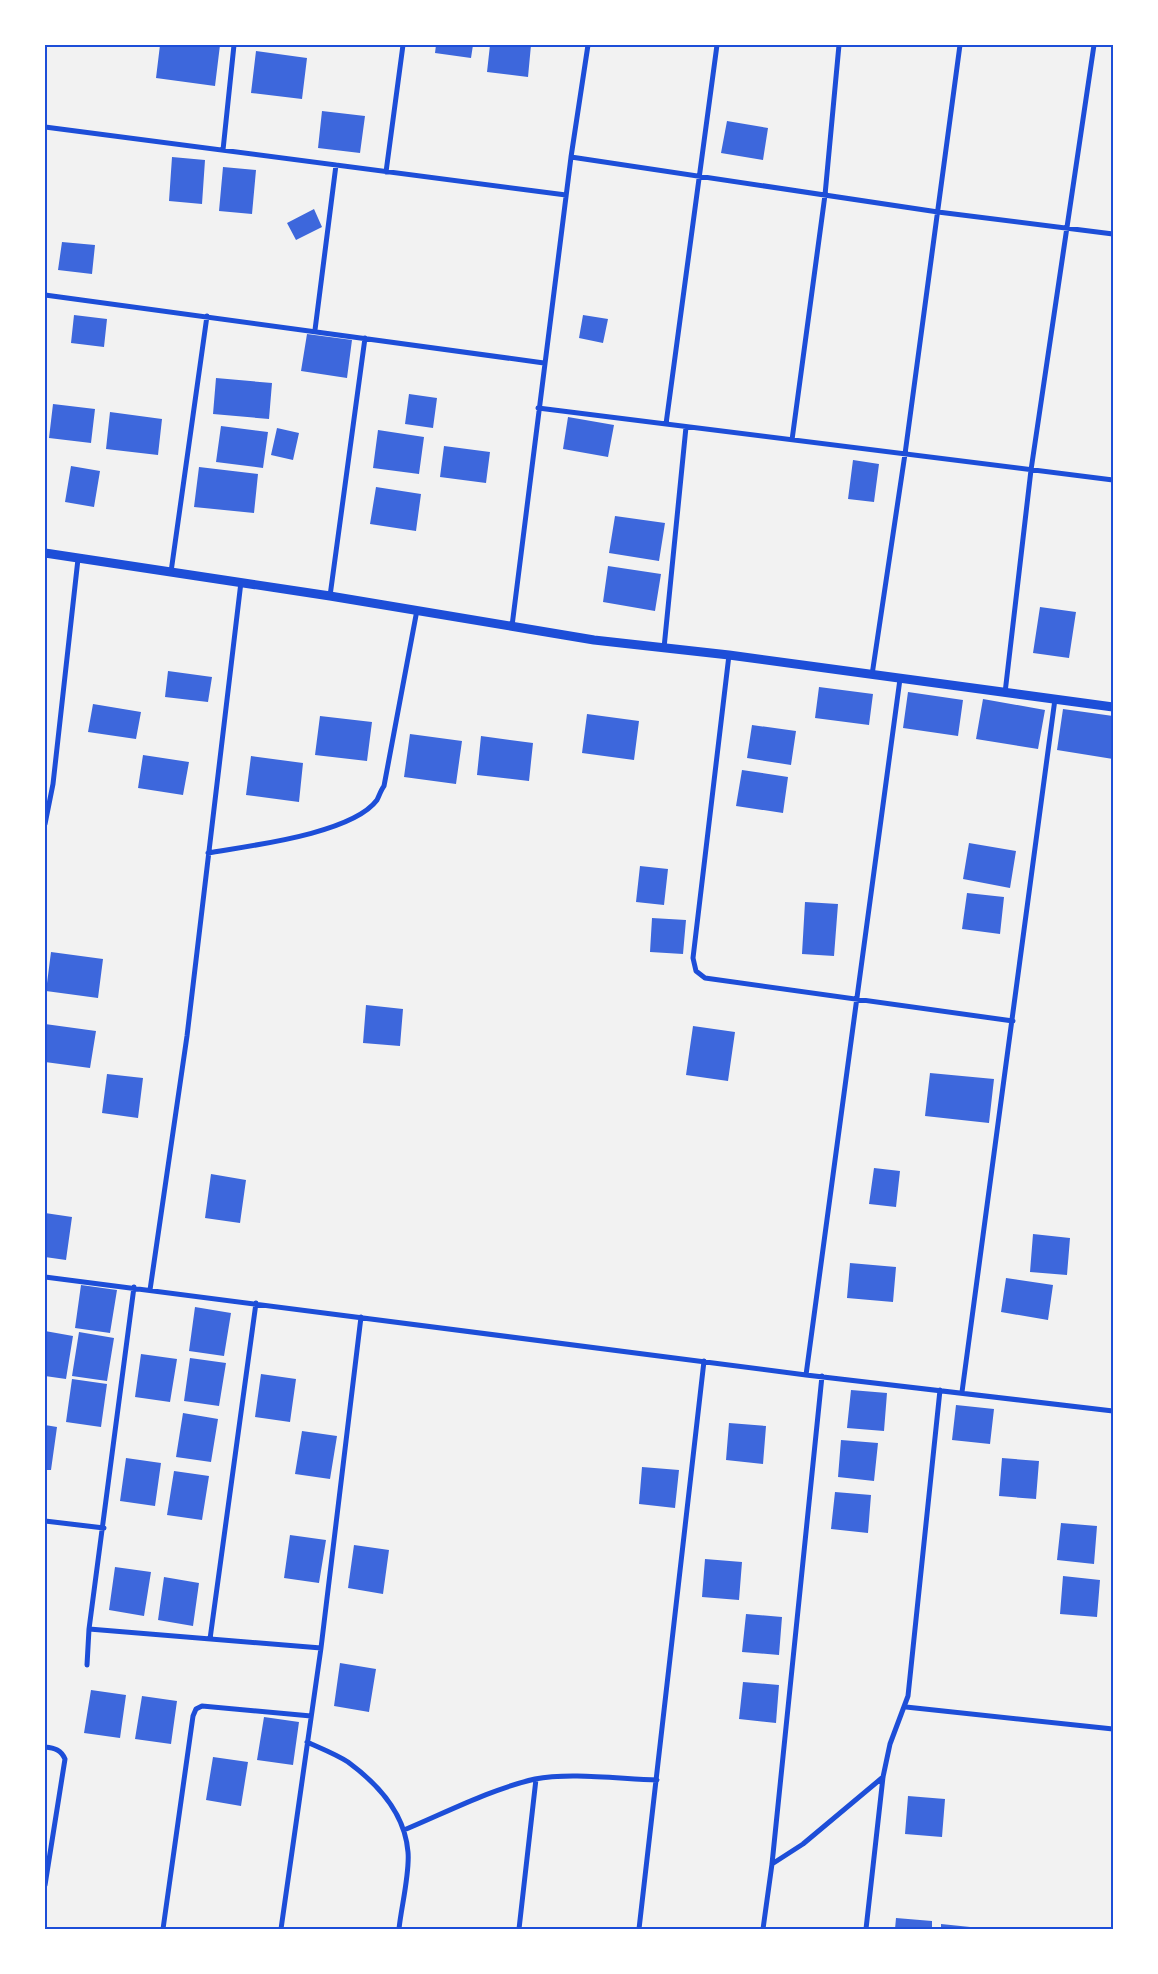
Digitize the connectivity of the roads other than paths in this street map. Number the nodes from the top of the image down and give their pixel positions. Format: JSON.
{"nodes":[{"id":1,"x":234,"y":45,"type":"edge"},
{"id":2,"x":403,"y":45,"type":"edge"},
{"id":3,"x":588,"y":45,"type":"edge"},
{"id":4,"x":717,"y":45,"type":"edge"},
{"id":5,"x":840,"y":45,"type":"edge"},
{"id":6,"x":960,"y":45,"type":"edge"},
{"id":7,"x":1094,"y":45,"type":"edge"},
{"id":8,"x":45,"y":127,"type":"edge"},
{"id":9,"x":223,"y":150,"type":"junction"},
{"id":10,"x":570,"y":157,"type":"junction"},
{"id":11,"x":336,"y":165,"type":"junction"},
{"id":12,"x":386,"y":172,"type":"junction"},
{"id":13,"x":699,"y":176,"type":"junction"},
{"id":14,"x":824,"y":195,"type":"junction"},
{"id":15,"x":566,"y":196,"type":"junction"},
{"id":16,"x":938,"y":212,"type":"junction"},
{"id":17,"x":1068,"y":229,"type":"junction"},
{"id":18,"x":1113,"y":234,"type":"edge"},
{"id":19,"x":45,"y":295,"type":"edge"},
{"id":20,"x":207,"y":316,"type":"junction"},
{"id":21,"x":315,"y":330,"type":"junction"},
{"id":22,"x":365,"y":338,"type":"junction"},
{"id":23,"x":544,"y":363,"type":"junction"},
{"id":24,"x":538,"y":408,"type":"junction"},
{"id":25,"x":666,"y":424,"type":"junction"},
{"id":26,"x":686,"y":427,"type":"junction"},
{"id":27,"x":792,"y":440,"type":"junction"},
{"id":28,"x":905,"y":454,"type":"junction"},
{"id":29,"x":1031,"y":470,"type":"junction"},
{"id":30,"x":1113,"y":480,"type":"edge"},
{"id":31,"x":45,"y":553,"type":"edge"},
{"id":32,"x":78,"y":558,"type":"junction"},
{"id":33,"x":171,"y":572,"type":"junction"},
{"id":34,"x":241,"y":582,"type":"junction"},
{"id":35,"x":330,"y":596,"type":"junction"},
{"id":36,"x":416,"y":610,"type":"junction"},
{"id":37,"x":512,"y":626,"type":"junction"},
{"id":38,"x":664,"y":648,"type":"junction"},
{"id":39,"x":729,"y":655,"type":"junction"},
{"id":40,"x":872,"y":675,"type":"junction"},
{"id":41,"x":900,"y":679,"type":"junction"},
{"id":42,"x":1005,"y":693,"type":"junction"},
{"id":43,"x":1055,"y":699,"type":"junction"},
{"id":44,"x":1113,"y":707,"type":"edge"},
{"id":45,"x":45,"y":824,"type":"edge"},
{"id":46,"x":208,"y":853,"type":"junction"},
{"id":47,"x":857,"y":1000,"type":"junction"},
{"id":48,"x":1013,"y":1021,"type":"junction"},
{"id":49,"x":45,"y":1276,"type":"edge"},
{"id":50,"x":134,"y":1287,"type":"junction"},
{"id":51,"x":150,"y":1290,"type":"junction"},
{"id":52,"x":256,"y":1303,"type":"junction"},
{"id":53,"x":361,"y":1317,"type":"junction"},
{"id":54,"x":704,"y":1361,"type":"junction"},
{"id":55,"x":806,"y":1375,"type":"junction"},
{"id":56,"x":822,"y":1376,"type":"junction"},
{"id":57,"x":940,"y":1390,"type":"junction"},
{"id":58,"x":962,"y":1392,"type":"junction"},
{"id":59,"x":1113,"y":1411,"type":"edge"},
{"id":60,"x":45,"y":1521,"type":"edge"},
{"id":61,"x":104,"y":1528,"type":"junction"},
{"id":62,"x":89,"y":1629,"type":"junction"},
{"id":63,"x":210,"y":1639,"type":"junction"},
{"id":64,"x":321,"y":1648,"type":"junction"},
{"id":65,"x":87,"y":1665,"type":"dead end"},
{"id":66,"x":906,"y":1707,"type":"junction"},
{"id":67,"x":311,"y":1716,"type":"junction"},
{"id":68,"x":1113,"y":1729,"type":"edge"},
{"id":69,"x":307,"y":1742,"type":"junction"},
{"id":70,"x":45,"y":1747,"type":"edge"},
{"id":71,"x":882,"y":1777,"type":"junction"},
{"id":72,"x":536,"y":1779,"type":"junction"},
{"id":73,"x":657,"y":1780,"type":"junction"},
{"id":74,"x":404,"y":1830,"type":"junction"},
{"id":75,"x":772,"y":1864,"type":"junction"},
{"id":76,"x":45,"y":1885,"type":"edge"},
{"id":77,"x":163,"y":1929,"type":"edge"},
{"id":78,"x":281,"y":1929,"type":"edge"},
{"id":79,"x":398,"y":1929,"type":"edge"},
{"id":80,"x":519,"y":1929,"type":"edge"},
{"id":81,"x":640,"y":1929,"type":"edge"},
{"id":82,"x":763,"y":1929,"type":"edge"},
{"id":83,"x":866,"y":1929,"type":"edge"}],
"edges":[{"from":1,"to":9,"type":"street"},
{"from":2,"to":12,"type":"street"},
{"from":3,"to":10,"type":"street"},
{"from":4,"to":13,"type":"street"},
{"from":5,"to":14,"type":"street"},
{"from":6,"to":16,"type":"street"},
{"from":7,"to":17,"type":"street"},
{"from":8,"to":9,"type":"street"},
{"from":9,"to":11,"type":"street"},
{"from":10,"to":13,"type":"street"},
{"from":10,"to":15,"type":"street"},
{"from":11,"to":12,"type":"street"},
{"from":11,"to":21,"type":"street"},
{"from":12,"to":15,"type":"street"},
{"from":13,"to":14,"type":"street"},
{"from":13,"to":25,"type":"street"},
{"from":14,"to":16,"type":"street"},
{"from":14,"to":27,"type":"street"},
{"from":15,"to":23,"type":"street"},
{"from":16,"to":17,"type":"street"},
{"from":16,"to":28,"type":"street"},
{"from":17,"to":18,"type":"street"},
{"from":17,"to":29,"type":"street"},
{"from":19,"to":20,"type":"street"},
{"from":20,"to":21,"type":"street"},
{"from":20,"to":33,"type":"street"},
{"from":21,"to":22,"type":"street"},
{"from":22,"to":23,"type":"street"},
{"from":22,"to":35,"type":"street"},
{"from":23,"to":24,"type":"street"},
{"from":24,"to":25,"type":"street"},
{"from":24,"to":37,"type":"street"},
{"from":25,"to":26,"type":"street"},
{"from":26,"to":27,"type":"street"},
{"from":26,"to":38,"type":"street"},
{"from":27,"to":28,"type":"street"},
{"from":28,"to":29,"type":"street"},
{"from":28,"to":40,"type":"street"},
{"from":29,"to":30,"type":"street"},
{"from":29,"to":42,"type":"street"},
{"from":31,"to":32,"type":"main road"},
{"from":32,"to":33,"type":"main road"},
{"from":32,"to":45,"type":"street"},
{"from":33,"to":34,"type":"main road"},
{"from":34,"to":35,"type":"main road"},
{"from":34,"to":46,"type":"street"},
{"from":35,"to":36,"type":"main road"},
{"from":36,"to":37,"type":"main road"},
{"from":36,"to":46,"type":"street"},
{"from":37,"to":38,"type":"main road"},
{"from":38,"to":39,"type":"main road"},
{"from":39,"to":40,"type":"main road"},
{"from":39,"to":47,"type":"street"},
{"from":40,"to":41,"type":"main road"},
{"from":41,"to":42,"type":"main road"},
{"from":41,"to":47,"type":"street"},
{"from":42,"to":43,"type":"main road"},
{"from":43,"to":44,"type":"main road"},
{"from":43,"to":48,"type":"street"},
{"from":46,"to":51,"type":"street"},
{"from":47,"to":48,"type":"street"},
{"from":47,"to":55,"type":"street"},
{"from":48,"to":58,"type":"street"},
{"from":49,"to":50,"type":"street"},
{"from":50,"to":51,"type":"street"},
{"from":50,"to":61,"type":"street"},
{"from":51,"to":52,"type":"street"},
{"from":52,"to":53,"type":"street"},
{"from":52,"to":63,"type":"street"},
{"from":53,"to":54,"type":"street"},
{"from":53,"to":64,"type":"street"},
{"from":54,"to":55,"type":"street"},
{"from":54,"to":73,"type":"street"},
{"from":55,"to":56,"type":"street"},
{"from":56,"to":57,"type":"street"},
{"from":56,"to":75,"type":"street"},
{"from":57,"to":58,"type":"street"},
{"from":57,"to":66,"type":"street"},
{"from":58,"to":59,"type":"street"},
{"from":60,"to":61,"type":"street"},
{"from":61,"to":62,"type":"street"},
{"from":62,"to":63,"type":"street"},
{"from":62,"to":65,"type":"street"},
{"from":63,"to":64,"type":"street"},
{"from":64,"to":67,"type":"street"},
{"from":66,"to":68,"type":"street"},
{"from":66,"to":71,"type":"street"},
{"from":67,"to":69,"type":"street"},
{"from":67,"to":77,"type":"street"},
{"from":69,"to":74,"type":"street"},
{"from":69,"to":78,"type":"street"},
{"from":70,"to":76,"type":"street"},
{"from":71,"to":75,"type":"street"},
{"from":71,"to":83,"type":"street"},
{"from":72,"to":73,"type":"street"},
{"from":72,"to":74,"type":"street"},
{"from":72,"to":80,"type":"street"},
{"from":73,"to":81,"type":"street"},
{"from":74,"to":79,"type":"street"},
{"from":75,"to":82,"type":"street"}]}
